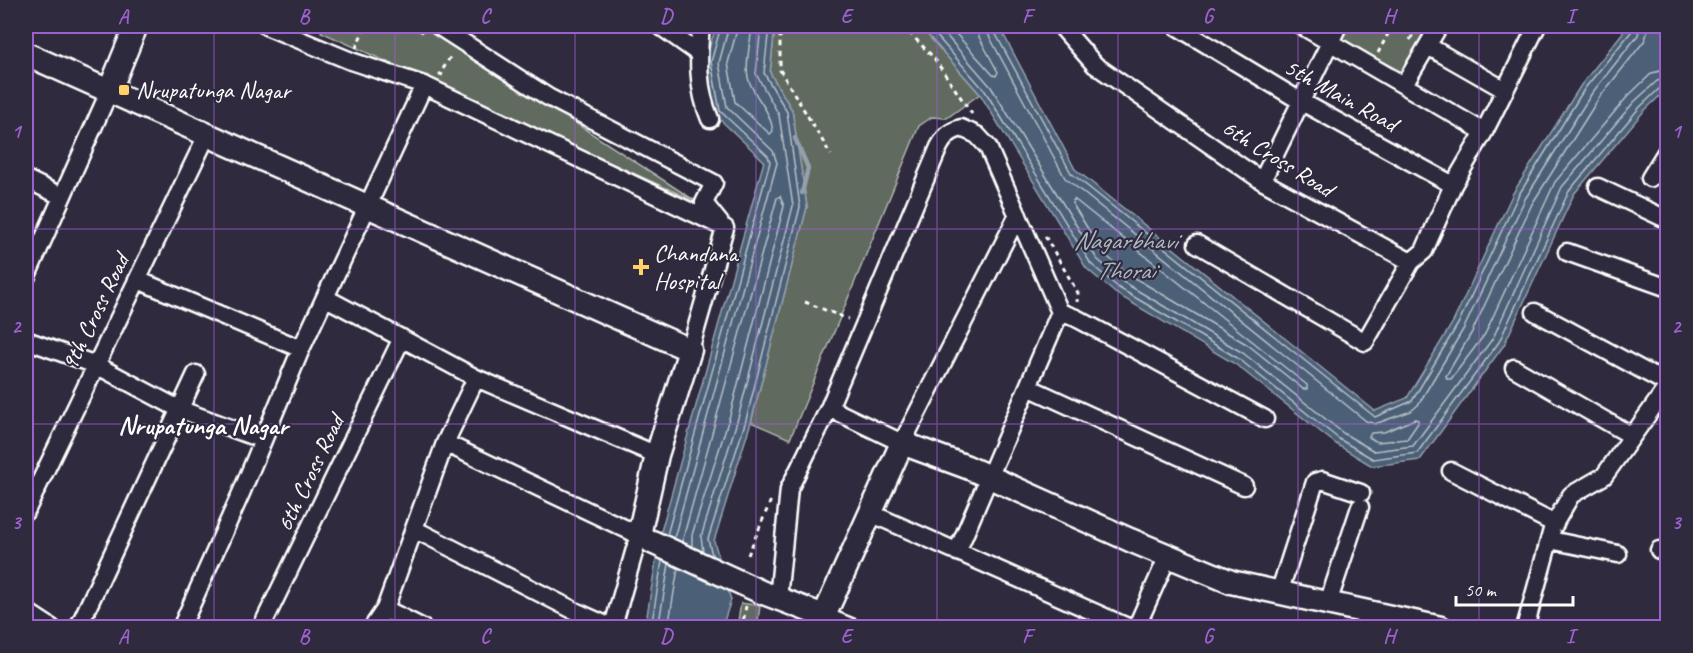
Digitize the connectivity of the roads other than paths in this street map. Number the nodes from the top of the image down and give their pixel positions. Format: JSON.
{"nodes":[{"id":1,"x":136,"y":26,"type":"edge"},
{"id":2,"x":266,"y":26,"type":"edge"},
{"id":3,"x":660,"y":26,"type":"edge"},
{"id":4,"x":701,"y":26,"type":"edge"},
{"id":5,"x":1060,"y":26,"type":"edge"},
{"id":6,"x":1176,"y":26,"type":"edge"},
{"id":7,"x":1302,"y":26,"type":"edge"},
{"id":8,"x":1338,"y":26,"type":"edge"},
{"id":9,"x":1439,"y":26,"type":"edge"},
{"id":10,"x":1534,"y":26,"type":"edge"},
{"id":11,"x":434,"y":30,"type":"edge"},
{"id":12,"x":302,"y":32,"type":"edge"},
{"id":13,"x":1331,"y":43,"type":"junction"},
{"id":14,"x":1428,"y":46,"type":"junction"},
{"id":15,"x":698,"y":53,"type":"junction"},
{"id":16,"x":26,"y":54,"type":"edge"},
{"id":17,"x":1404,"y":85,"type":"junction"},
{"id":18,"x":424,"y":86,"type":"junction"},
{"id":19,"x":1505,"y":90,"type":"junction"},
{"id":20,"x":109,"y":92,"type":"junction"},
{"id":21,"x":1302,"y":102,"type":"junction"},
{"id":22,"x":710,"y":118,"type":"dead end"},
{"id":23,"x":1484,"y":132,"type":"junction"},
{"id":24,"x":207,"y":135,"type":"junction"},
{"id":25,"x":1668,"y":149,"type":"edge"},
{"id":26,"x":1650,"y":178,"type":"dead end"},
{"id":27,"x":26,"y":179,"type":"edge"},
{"id":28,"x":1262,"y":181,"type":"junction"},
{"id":29,"x":1454,"y":185,"type":"junction"},
{"id":30,"x":1598,"y":187,"type":"dead end"},
{"id":31,"x":61,"y":196,"type":"junction"},
{"id":32,"x":367,"y":206,"type":"junction"},
{"id":33,"x":1018,"y":215,"type":"junction"},
{"id":34,"x":1668,"y":220,"type":"edge"},
{"id":35,"x":725,"y":228,"type":"junction"},
{"id":36,"x":1197,"y":244,"type":"dead end"},
{"id":37,"x":1567,"y":252,"type":"dead end"},
{"id":38,"x":1411,"y":262,"type":"junction"},
{"id":39,"x":26,"y":278,"type":"edge"},
{"id":40,"x":138,"y":280,"type":"junction"},
{"id":41,"x":1668,"y":288,"type":"edge"},
{"id":42,"x":326,"y":298,"type":"junction"},
{"id":43,"x":1060,"y":312,"type":"junction"},
{"id":44,"x":1535,"y":312,"type":"dead end"},
{"id":45,"x":402,"y":338,"type":"junction"},
{"id":46,"x":26,"y":340,"type":"edge"},
{"id":47,"x":301,"y":349,"type":"junction"},
{"id":48,"x":690,"y":350,"type":"junction"},
{"id":49,"x":96,"y":365,"type":"junction"},
{"id":50,"x":1514,"y":368,"type":"dead end"},
{"id":51,"x":196,"y":374,"type":"dead end"},
{"id":52,"x":476,"y":378,"type":"junction"},
{"id":53,"x":1668,"y":385,"type":"edge"},
{"id":54,"x":1028,"y":387,"type":"junction"},
{"id":55,"x":829,"y":408,"type":"junction"},
{"id":56,"x":179,"y":409,"type":"junction"},
{"id":57,"x":1265,"y":419,"type":"dead end"},
{"id":58,"x":1632,"y":436,"type":"junction"},
{"id":59,"x":263,"y":440,"type":"junction"},
{"id":60,"x":445,"y":443,"type":"junction"},
{"id":61,"x":902,"y":443,"type":"junction"},
{"id":62,"x":657,"y":455,"type":"junction"},
{"id":63,"x":1451,"y":471,"type":"dead end"},
{"id":64,"x":989,"y":477,"type":"junction"},
{"id":65,"x":1244,"y":486,"type":"dead end"},
{"id":66,"x":26,"y":511,"type":"edge"},
{"id":67,"x":870,"y":513,"type":"junction"},
{"id":68,"x":414,"y":529,"type":"junction"},
{"id":69,"x":1552,"y":532,"type":"junction"},
{"id":70,"x":645,"y":538,"type":"junction"},
{"id":71,"x":957,"y":552,"type":"junction"},
{"id":72,"x":1618,"y":554,"type":"dead end"},
{"id":73,"x":1168,"y":556,"type":"junction"},
{"id":74,"x":1279,"y":593,"type":"junction"},
{"id":75,"x":770,"y":596,"type":"junction"},
{"id":76,"x":1328,"y":603,"type":"junction"},
{"id":77,"x":385,"y":609,"type":"junction"},
{"id":78,"x":26,"y":611,"type":"edge"},
{"id":79,"x":825,"y":616,"type":"junction"},
{"id":80,"x":52,"y":627,"type":"edge"},
{"id":81,"x":78,"y":627,"type":"edge"},
{"id":82,"x":181,"y":627,"type":"edge"},
{"id":83,"x":261,"y":627,"type":"edge"},
{"id":84,"x":372,"y":627,"type":"edge"},
{"id":85,"x":423,"y":627,"type":"edge"},
{"id":86,"x":613,"y":627,"type":"edge"},
{"id":87,"x":853,"y":627,"type":"edge"},
{"id":88,"x":1130,"y":627,"type":"edge"},
{"id":89,"x":1136,"y":627,"type":"edge"},
{"id":90,"x":1441,"y":627,"type":"edge"},
{"id":91,"x":1525,"y":627,"type":"edge"}],
"edges":[{"from":1,"to":20,"type":"street"},
{"from":2,"to":12,"type":"street"},
{"from":3,"to":15,"type":"street"},
{"from":4,"to":15,"type":"street"},
{"from":5,"to":28,"type":"street","name":"6th Cross Road"},
{"from":6,"to":21,"type":"street","name":"5th Main Road"},
{"from":7,"to":13,"type":"street"},
{"from":8,"to":13,"type":"street"},
{"from":9,"to":14,"type":"street"},
{"from":10,"to":19,"type":"street"},
{"from":11,"to":35,"type":"street"},
{"from":12,"to":18,"type":"street"},
{"from":13,"to":17,"type":"street"},
{"from":13,"to":21,"type":"street"},
{"from":14,"to":17,"type":"street"},
{"from":14,"to":19,"type":"street"},
{"from":15,"to":22,"type":"street"},
{"from":16,"to":20,"type":"street"},
{"from":17,"to":23,"type":"street"},
{"from":18,"to":32,"type":"street"},
{"from":18,"to":35,"type":"street"},
{"from":19,"to":23,"type":"street"},
{"from":20,"to":24,"type":"street"},
{"from":20,"to":31,"type":"street"},
{"from":21,"to":28,"type":"street"},
{"from":21,"to":29,"type":"street","name":"5th Main Road"},
{"from":23,"to":29,"type":"street"},
{"from":24,"to":32,"type":"street"},
{"from":24,"to":40,"type":"street","name":"9th Cross Road"},
{"from":25,"to":26,"type":"street"},
{"from":27,"to":31,"type":"street"},
{"from":28,"to":38,"type":"street","name":"6th Cross Road"},
{"from":29,"to":38,"type":"street"},
{"from":30,"to":34,"type":"street"},
{"from":31,"to":39,"type":"street"},
{"from":32,"to":42,"type":"street"},
{"from":32,"to":48,"type":"street"},
{"from":33,"to":43,"type":"street"},
{"from":33,"to":55,"type":"street"},
{"from":33,"to":61,"type":"street"},
{"from":35,"to":48,"type":"street"},
{"from":36,"to":38,"type":"street"},
{"from":37,"to":41,"type":"street"},
{"from":40,"to":47,"type":"street"},
{"from":40,"to":49,"type":"street","name":"9th Cross Road"},
{"from":42,"to":45,"type":"street"},
{"from":42,"to":47,"type":"street"},
{"from":43,"to":54,"type":"street"},
{"from":43,"to":57,"type":"street"},
{"from":44,"to":53,"type":"street"},
{"from":45,"to":52,"type":"street"},
{"from":45,"to":83,"type":"street","name":"6th Cross Road"},
{"from":46,"to":49,"type":"street"},
{"from":47,"to":59,"type":"street"},
{"from":48,"to":62,"type":"street"},
{"from":49,"to":56,"type":"street"},
{"from":49,"to":66,"type":"street","name":"9th Cross Road"},
{"from":50,"to":58,"type":"street"},
{"from":51,"to":56,"type":"street"},
{"from":52,"to":60,"type":"street"},
{"from":52,"to":62,"type":"street"},
{"from":53,"to":58,"type":"street"},
{"from":54,"to":64,"type":"street"},
{"from":54,"to":65,"type":"street"},
{"from":55,"to":61,"type":"street"},
{"from":55,"to":75,"type":"street"},
{"from":56,"to":59,"type":"street"},
{"from":56,"to":81,"type":"street"},
{"from":58,"to":69,"type":"street"},
{"from":59,"to":82,"type":"street"},
{"from":60,"to":68,"type":"street"},
{"from":60,"to":70,"type":"street"},
{"from":61,"to":64,"type":"street"},
{"from":61,"to":67,"type":"street"},
{"from":62,"to":70,"type":"street"},
{"from":63,"to":69,"type":"street"},
{"from":64,"to":71,"type":"street"},
{"from":64,"to":73,"type":"street"},
{"from":67,"to":71,"type":"street"},
{"from":67,"to":79,"type":"street"},
{"from":68,"to":77,"type":"street"},
{"from":68,"to":86,"type":"street"},
{"from":69,"to":72,"type":"street"},
{"from":69,"to":91,"type":"street"},
{"from":70,"to":75,"type":"street"},
{"from":70,"to":86,"type":"street"},
{"from":71,"to":88,"type":"street"},
{"from":73,"to":74,"type":"street"},
{"from":73,"to":89,"type":"street"},
{"from":74,"to":76,"type":"street"},
{"from":74,"to":76,"type":"street"},
{"from":75,"to":79,"type":"street"},
{"from":76,"to":90,"type":"street"},
{"from":77,"to":84,"type":"street"},
{"from":77,"to":85,"type":"street"},
{"from":78,"to":80,"type":"street"},
{"from":79,"to":87,"type":"street"}]}
